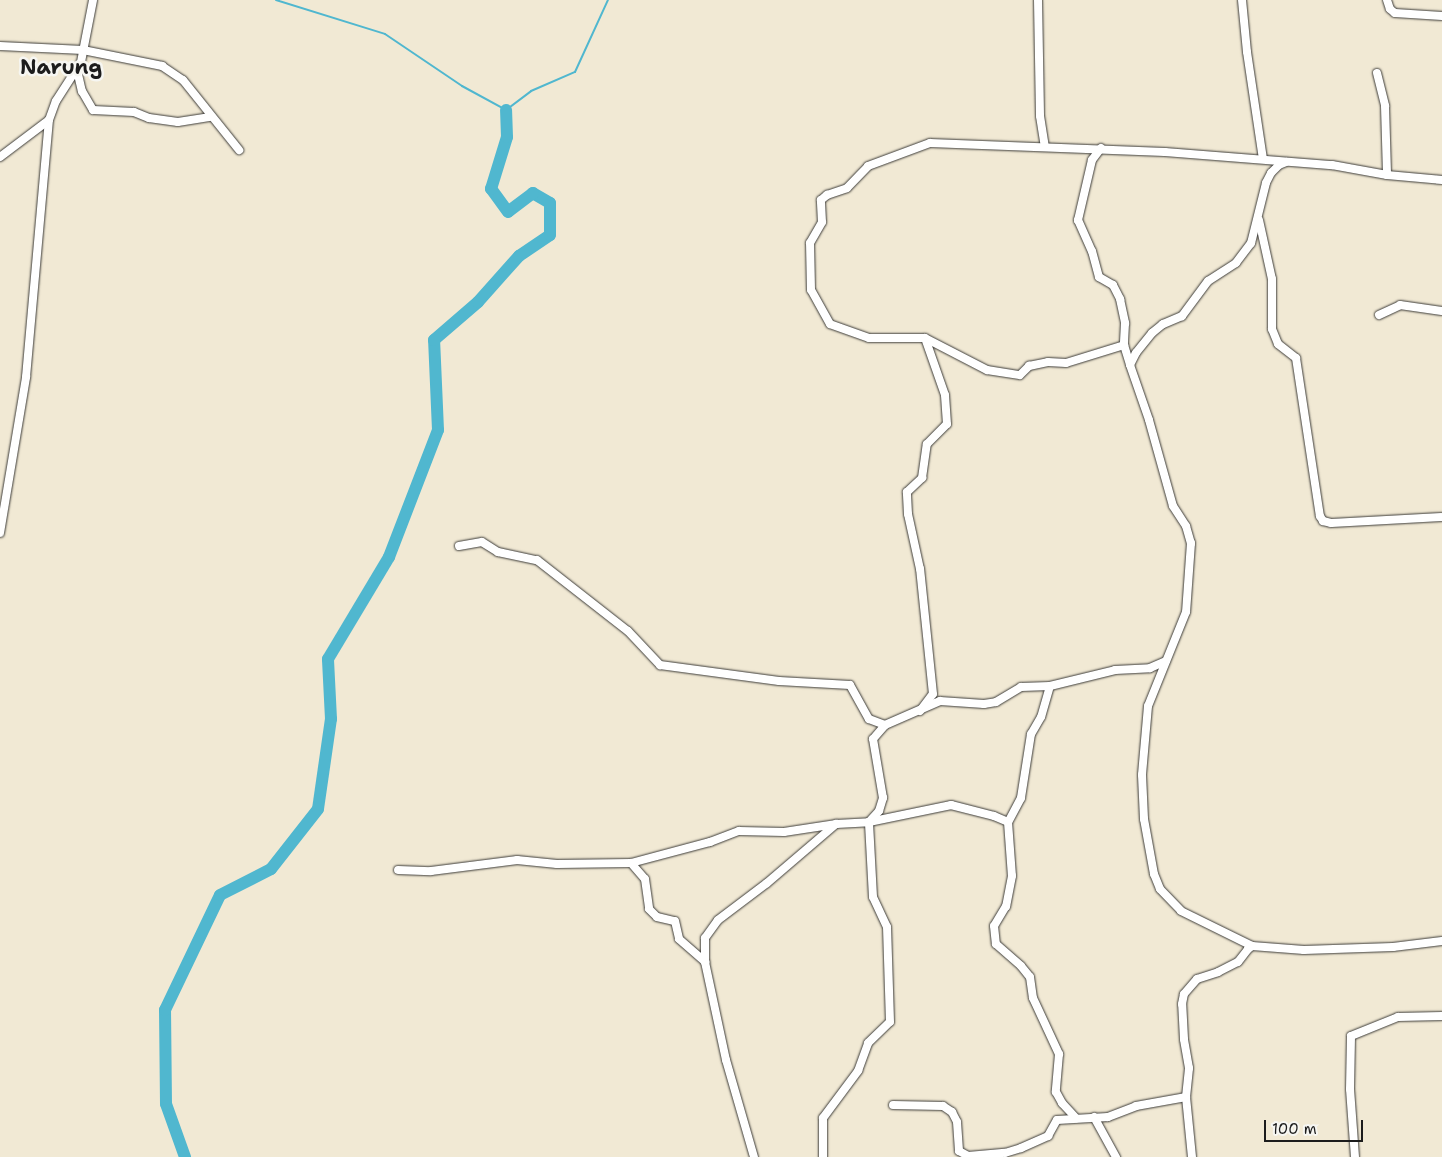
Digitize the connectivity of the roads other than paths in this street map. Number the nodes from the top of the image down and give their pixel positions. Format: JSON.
{"nodes":[{"id":1,"x":93,"y":0,"type":"edge"},
{"id":2,"x":1038,"y":0,"type":"edge"},
{"id":3,"x":1242,"y":0,"type":"edge"},
{"id":4,"x":1387,"y":0,"type":"edge"},
{"id":5,"x":1442,"y":16,"type":"edge"},
{"id":6,"x":0,"y":46,"type":"edge"},
{"id":7,"x":83,"y":50,"type":"junction"},
{"id":8,"x":77,"y":70,"type":"junction"},
{"id":9,"x":1377,"y":73,"type":"dead end"},
{"id":10,"x":211,"y":117,"type":"junction"},
{"id":11,"x":49,"y":120,"type":"junction"},
{"id":12,"x":1045,"y":146,"type":"junction"},
{"id":13,"x":1101,"y":148,"type":"junction"},
{"id":14,"x":239,"y":150,"type":"dead end"},
{"id":15,"x":0,"y":157,"type":"edge"},
{"id":16,"x":1264,"y":159,"type":"junction"},
{"id":17,"x":1287,"y":162,"type":"junction"},
{"id":18,"x":1387,"y":176,"type":"junction"},
{"id":19,"x":1442,"y":180,"type":"edge"},
{"id":20,"x":1258,"y":217,"type":"junction"},
{"id":21,"x":1442,"y":311,"type":"edge"},
{"id":22,"x":1379,"y":315,"type":"dead end"},
{"id":23,"x":925,"y":338,"type":"junction"},
{"id":24,"x":1124,"y":345,"type":"junction"},
{"id":25,"x":1130,"y":365,"type":"junction"},
{"id":26,"x":1442,"y":517,"type":"edge"},
{"id":27,"x":0,"y":533,"type":"edge"},
{"id":28,"x":459,"y":546,"type":"dead end"},
{"id":29,"x":1166,"y":661,"type":"junction"},
{"id":30,"x":1050,"y":686,"type":"junction"},
{"id":31,"x":920,"y":710,"type":"junction"},
{"id":32,"x":885,"y":725,"type":"junction"},
{"id":33,"x":869,"y":822,"type":"junction"},
{"id":34,"x":1008,"y":822,"type":"junction"},
{"id":35,"x":836,"y":824,"type":"junction"},
{"id":36,"x":631,"y":863,"type":"junction"},
{"id":37,"x":398,"y":870,"type":"dead end"},
{"id":38,"x":1442,"y":941,"type":"edge"},
{"id":39,"x":1252,"y":946,"type":"junction"},
{"id":40,"x":705,"y":962,"type":"junction"},
{"id":41,"x":1442,"y":1016,"type":"edge"},
{"id":42,"x":1186,"y":1097,"type":"junction"},
{"id":43,"x":893,"y":1105,"type":"dead end"},
{"id":44,"x":1094,"y":1117,"type":"junction"},
{"id":45,"x":1076,"y":1118,"type":"junction"},
{"id":46,"x":968,"y":1156,"type":"edge"},
{"id":47,"x":754,"y":1157,"type":"edge"},
{"id":48,"x":823,"y":1157,"type":"edge"},
{"id":49,"x":1116,"y":1157,"type":"edge"},
{"id":50,"x":1192,"y":1157,"type":"edge"},
{"id":51,"x":1355,"y":1157,"type":"edge"}],
"edges":[{"from":1,"to":7,"type":"street"},
{"from":2,"to":12,"type":"street"},
{"from":3,"to":16,"type":"street"},
{"from":4,"to":5,"type":"street"},
{"from":6,"to":7,"type":"street"},
{"from":7,"to":8,"type":"street"},
{"from":7,"to":10,"type":"street"},
{"from":8,"to":10,"type":"street"},
{"from":8,"to":11,"type":"street"},
{"from":9,"to":18,"type":"street"},
{"from":10,"to":14,"type":"street"},
{"from":11,"to":15,"type":"street"},
{"from":11,"to":27,"type":"street"},
{"from":12,"to":13,"type":"street"},
{"from":12,"to":23,"type":"street"},
{"from":13,"to":16,"type":"street"},
{"from":13,"to":24,"type":"street"},
{"from":16,"to":17,"type":"street"},
{"from":17,"to":18,"type":"street"},
{"from":17,"to":20,"type":"street"},
{"from":18,"to":19,"type":"street"},
{"from":20,"to":25,"type":"street"},
{"from":20,"to":26,"type":"street"},
{"from":21,"to":22,"type":"street"},
{"from":23,"to":24,"type":"street"},
{"from":23,"to":31,"type":"street"},
{"from":24,"to":25,"type":"street"},
{"from":25,"to":29,"type":"street"},
{"from":28,"to":32,"type":"street"},
{"from":29,"to":30,"type":"street"},
{"from":29,"to":39,"type":"street"},
{"from":30,"to":31,"type":"street"},
{"from":30,"to":34,"type":"street"},
{"from":31,"to":32,"type":"street"},
{"from":32,"to":33,"type":"street"},
{"from":33,"to":34,"type":"street"},
{"from":33,"to":35,"type":"street"},
{"from":33,"to":48,"type":"street"},
{"from":34,"to":45,"type":"street"},
{"from":35,"to":36,"type":"street"},
{"from":35,"to":40,"type":"street"},
{"from":36,"to":37,"type":"street"},
{"from":36,"to":40,"type":"street"},
{"from":38,"to":39,"type":"street"},
{"from":39,"to":42,"type":"street"},
{"from":40,"to":47,"type":"street"},
{"from":41,"to":51,"type":"street"},
{"from":42,"to":44,"type":"street"},
{"from":42,"to":50,"type":"street"},
{"from":43,"to":46,"type":"street"},
{"from":44,"to":45,"type":"street"},
{"from":44,"to":49,"type":"street"},
{"from":45,"to":46,"type":"street"}]}
